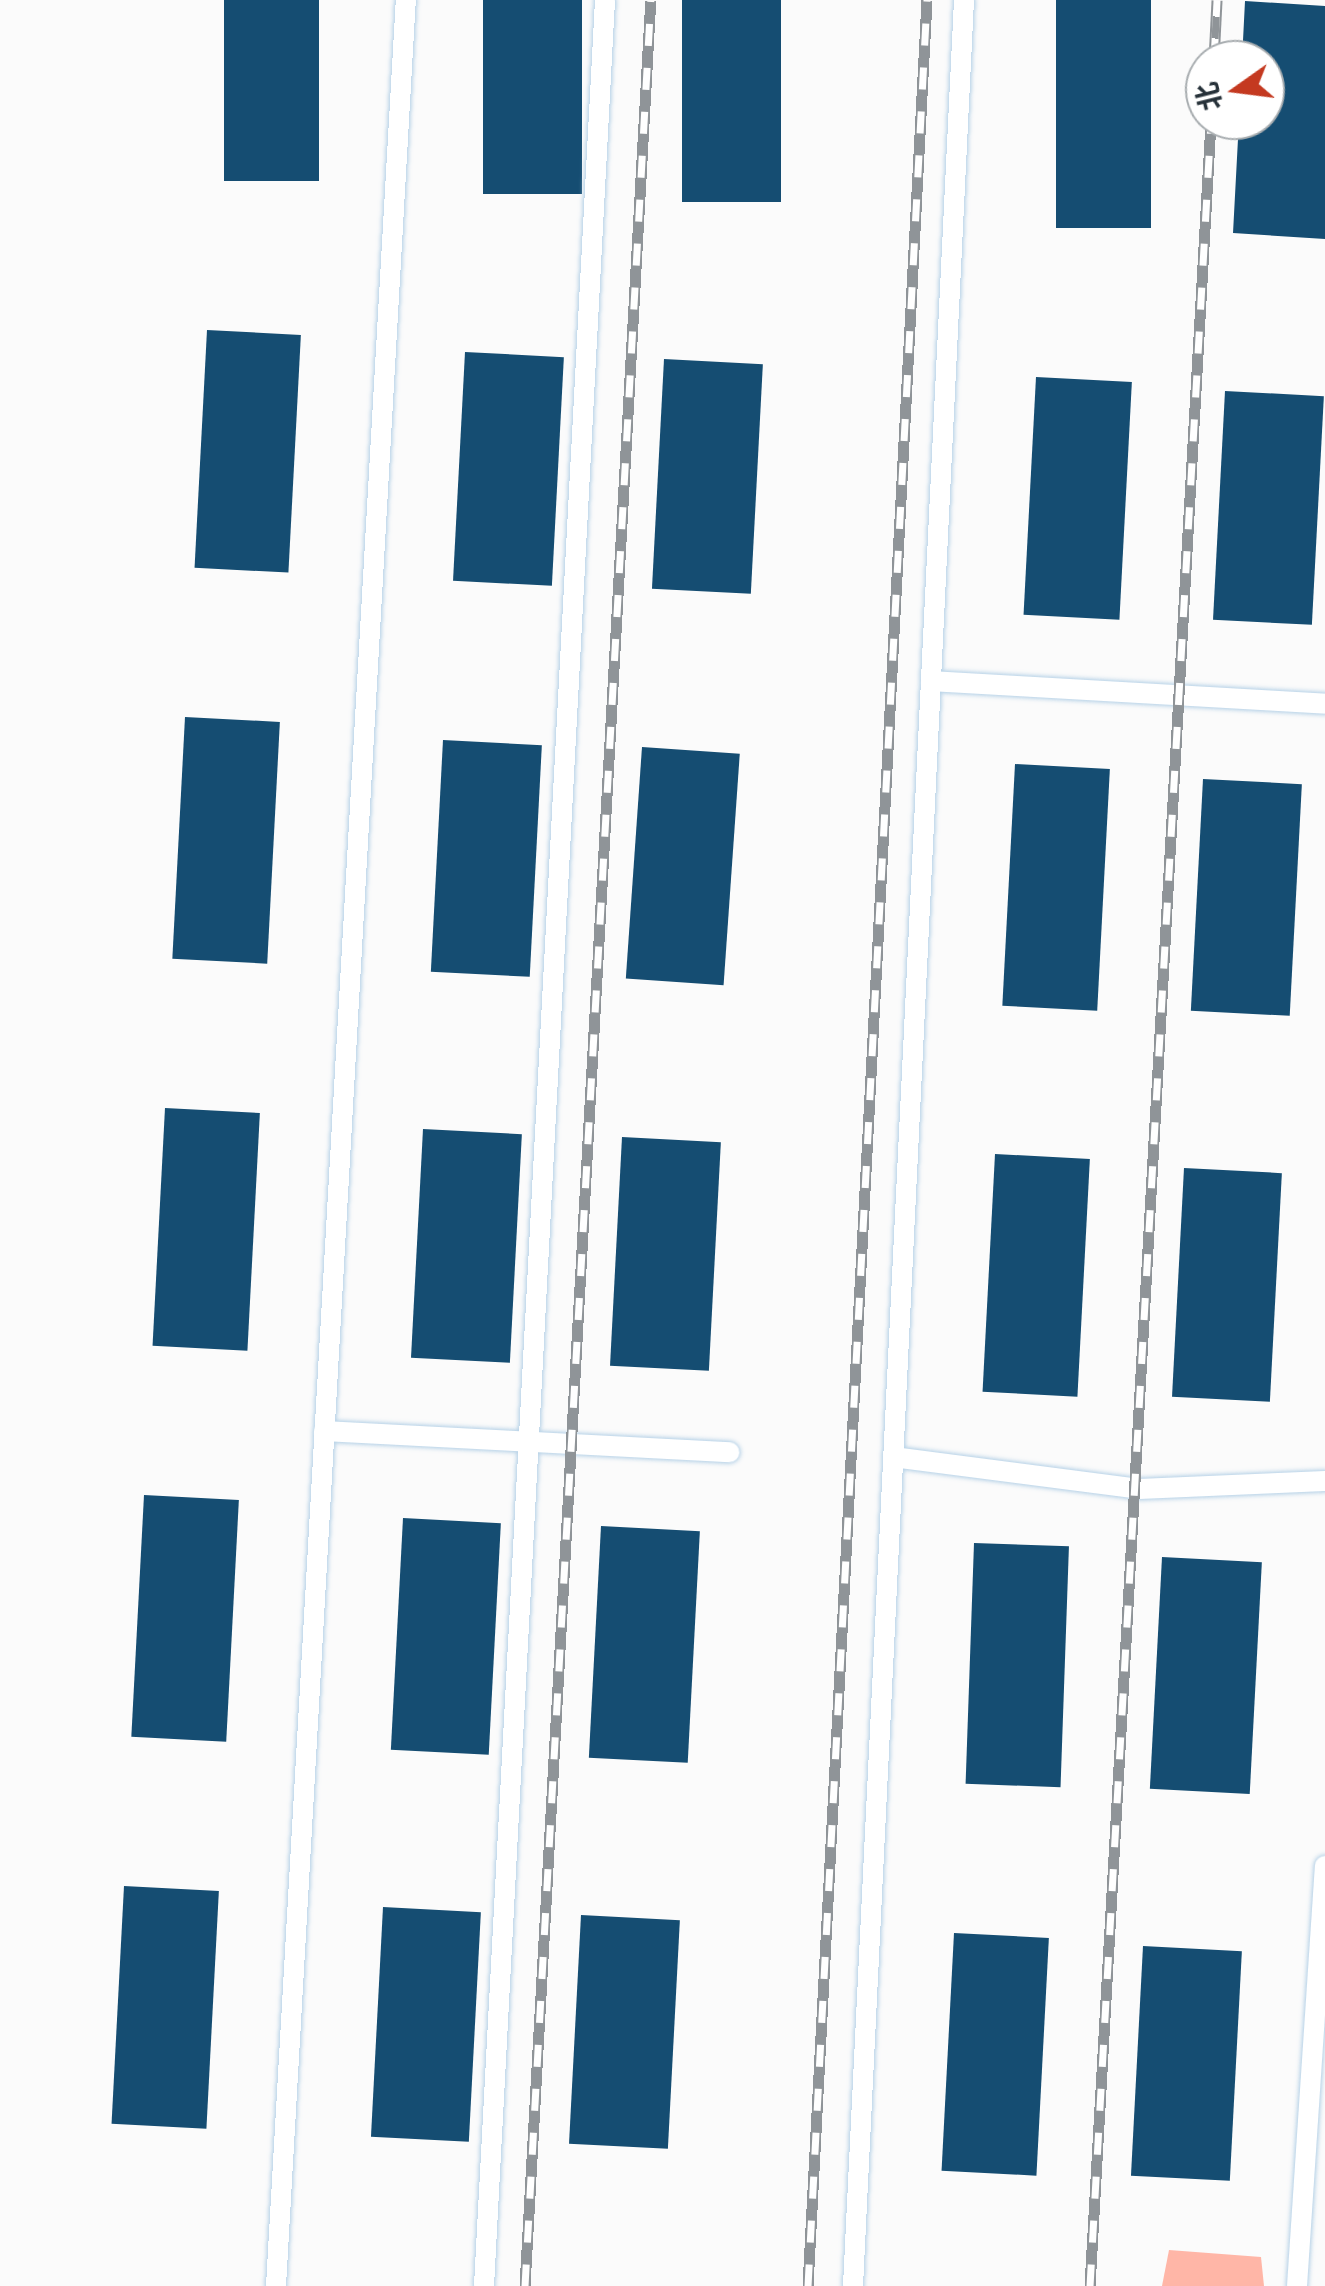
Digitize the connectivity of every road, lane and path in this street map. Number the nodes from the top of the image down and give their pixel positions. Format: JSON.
{"nodes":[{"id":1,"x":406,"y":0,"type":"edge"},
{"id":2,"x":605,"y":0,"type":"edge"},
{"id":3,"x":964,"y":0,"type":"edge"},
{"id":4,"x":931,"y":681,"type":"junction"},
{"id":5,"x":1325,"y":704,"type":"edge"},
{"id":6,"x":324,"y":1432,"type":"junction"},
{"id":7,"x":529,"y":1442,"type":"junction"},
{"id":8,"x":729,"y":1452,"type":"dead end"},
{"id":9,"x":893,"y":1457,"type":"junction"},
{"id":10,"x":1325,"y":1481,"type":"edge"},
{"id":11,"x":1325,"y":1866,"type":"edge"},
{"id":12,"x":276,"y":2286,"type":"edge"},
{"id":13,"x":484,"y":2286,"type":"edge"},
{"id":14,"x":853,"y":2286,"type":"edge"},
{"id":15,"x":1297,"y":2286,"type":"edge"}],
"edges":[{"from":1,"to":6,"type":"lane"},
{"from":2,"to":7,"type":"lane"},
{"from":3,"to":4,"type":"lane"},
{"from":4,"to":5,"type":"lane"},
{"from":4,"to":9,"type":"lane"},
{"from":6,"to":7,"type":"lane"},
{"from":6,"to":12,"type":"lane"},
{"from":7,"to":8,"type":"lane"},
{"from":7,"to":13,"type":"lane"},
{"from":9,"to":10,"type":"lane"},
{"from":9,"to":14,"type":"lane"},
{"from":11,"to":15,"type":"lane"}]}
